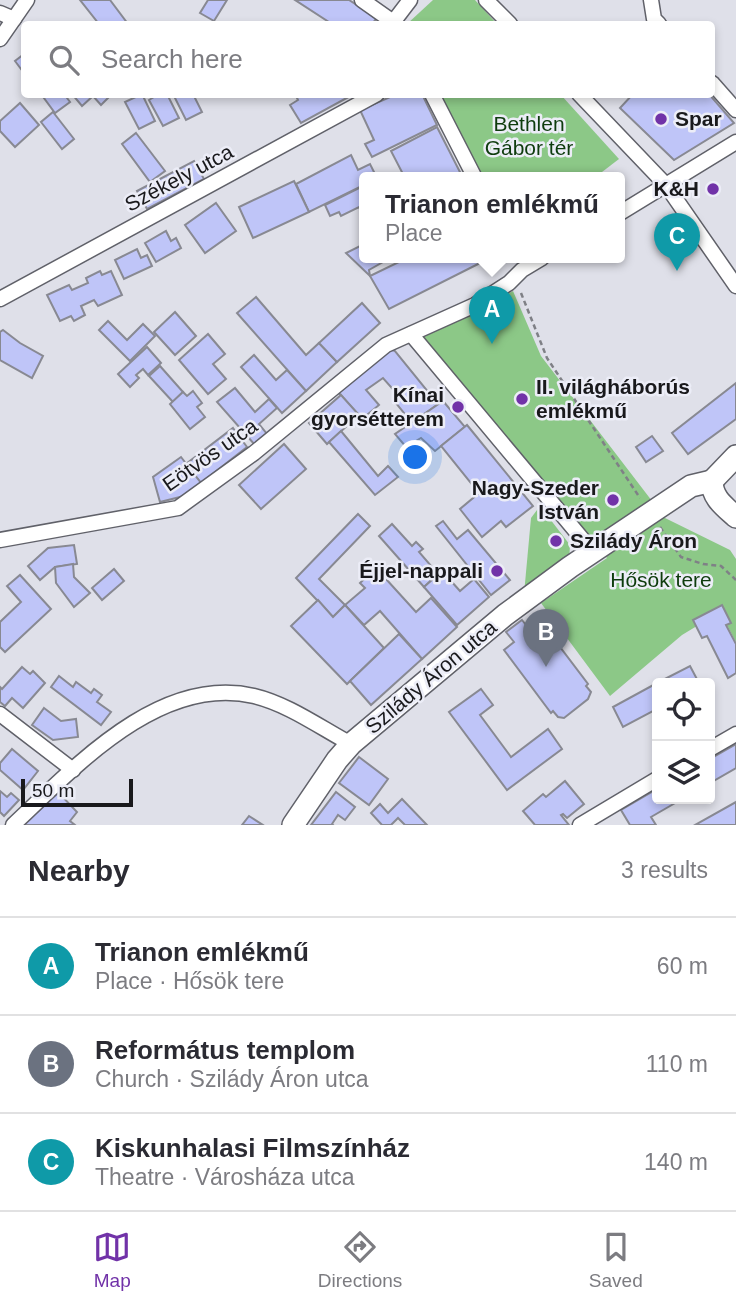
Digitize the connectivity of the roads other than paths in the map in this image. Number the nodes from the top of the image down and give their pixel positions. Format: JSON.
{"nodes":[{"id":1,"x":27,"y":0,"type":"edge"},
{"id":2,"x":362,"y":0,"type":"edge"},
{"id":3,"x":410,"y":0,"type":"edge"},
{"id":4,"x":486,"y":0,"type":"edge"},
{"id":5,"x":651,"y":0,"type":"edge"},
{"id":6,"x":0,"y":13,"type":"edge"},
{"id":7,"x":14,"y":19,"type":"junction"},
{"id":8,"x":392,"y":21,"type":"edge"},
{"id":9,"x":396,"y":21,"type":"edge"},
{"id":10,"x":507,"y":21,"type":"edge"},
{"id":11,"x":656,"y":21,"type":"edge"},
{"id":12,"x":0,"y":39,"type":"edge"},
{"id":13,"x":715,"y":86,"type":"edge"},
{"id":14,"x":370,"y":98,"type":"edge"},
{"id":15,"x":434,"y":98,"type":"edge"},
{"id":16,"x":583,"y":98,"type":"edge"},
{"id":17,"x":736,"y":110,"type":"edge"},
{"id":18,"x":736,"y":142,"type":"edge"},
{"id":19,"x":472,"y":172,"type":"edge"},
{"id":20,"x":666,"y":185,"type":"junction"},
{"id":21,"x":625,"y":210,"type":"edge"},
{"id":22,"x":527,"y":263,"type":"edge"},
{"id":23,"x":736,"y":286,"type":"edge"},
{"id":24,"x":0,"y":299,"type":"edge"},
{"id":25,"x":411,"y":334,"type":"junction"},
{"id":26,"x":736,"y":456,"type":"edge"},
{"id":27,"x":712,"y":481,"type":"junction"},
{"id":28,"x":736,"y":517,"type":"edge"},
{"id":29,"x":0,"y":540,"type":"edge"},
{"id":30,"x":594,"y":553,"type":"junction"},
{"id":31,"x":0,"y":714,"type":"edge"},
{"id":32,"x":736,"y":734,"type":"edge"},
{"id":33,"x":351,"y":744,"type":"junction"},
{"id":34,"x":715,"y":746,"type":"edge"},
{"id":35,"x":73,"y":770,"type":"junction"},
{"id":36,"x":652,"y":782,"type":"edge"},
{"id":37,"x":602,"y":811,"type":"junction"},
{"id":38,"x":13,"y":825,"type":"edge"},
{"id":39,"x":293,"y":825,"type":"edge"},
{"id":40,"x":580,"y":825,"type":"edge"},
{"id":41,"x":610,"y":825,"type":"edge"}],
"edges":[{"from":1,"to":7,"type":"street"},
{"from":2,"to":8,"type":"street"},
{"from":3,"to":9,"type":"street"},
{"from":4,"to":10,"type":"street"},
{"from":5,"to":11,"type":"street"},
{"from":6,"to":7,"type":"street"},
{"from":7,"to":12,"type":"street"},
{"from":13,"to":17,"type":"street"},
{"from":14,"to":24,"type":"street","name":"Székely utca"},
{"from":15,"to":19,"type":"street"},
{"from":16,"to":20,"type":"street"},
{"from":18,"to":20,"type":"street"},
{"from":20,"to":21,"type":"street"},
{"from":20,"to":23,"type":"street"},
{"from":22,"to":25,"type":"street"},
{"from":25,"to":29,"type":"street","name":"Eötvös utca"},
{"from":25,"to":30,"type":"street"},
{"from":26,"to":27,"type":"street"},
{"from":27,"to":28,"type":"street"},
{"from":27,"to":30,"type":"street"},
{"from":30,"to":33,"type":"street","name":"Szilády Áron utca"},
{"from":31,"to":35,"type":"street"},
{"from":32,"to":34,"type":"street"},
{"from":33,"to":35,"type":"street"},
{"from":33,"to":39,"type":"street","name":"Szilády Áron utca"},
{"from":35,"to":38,"type":"street"},
{"from":36,"to":37,"type":"street"},
{"from":37,"to":40,"type":"street"},
{"from":37,"to":41,"type":"street"}]}
